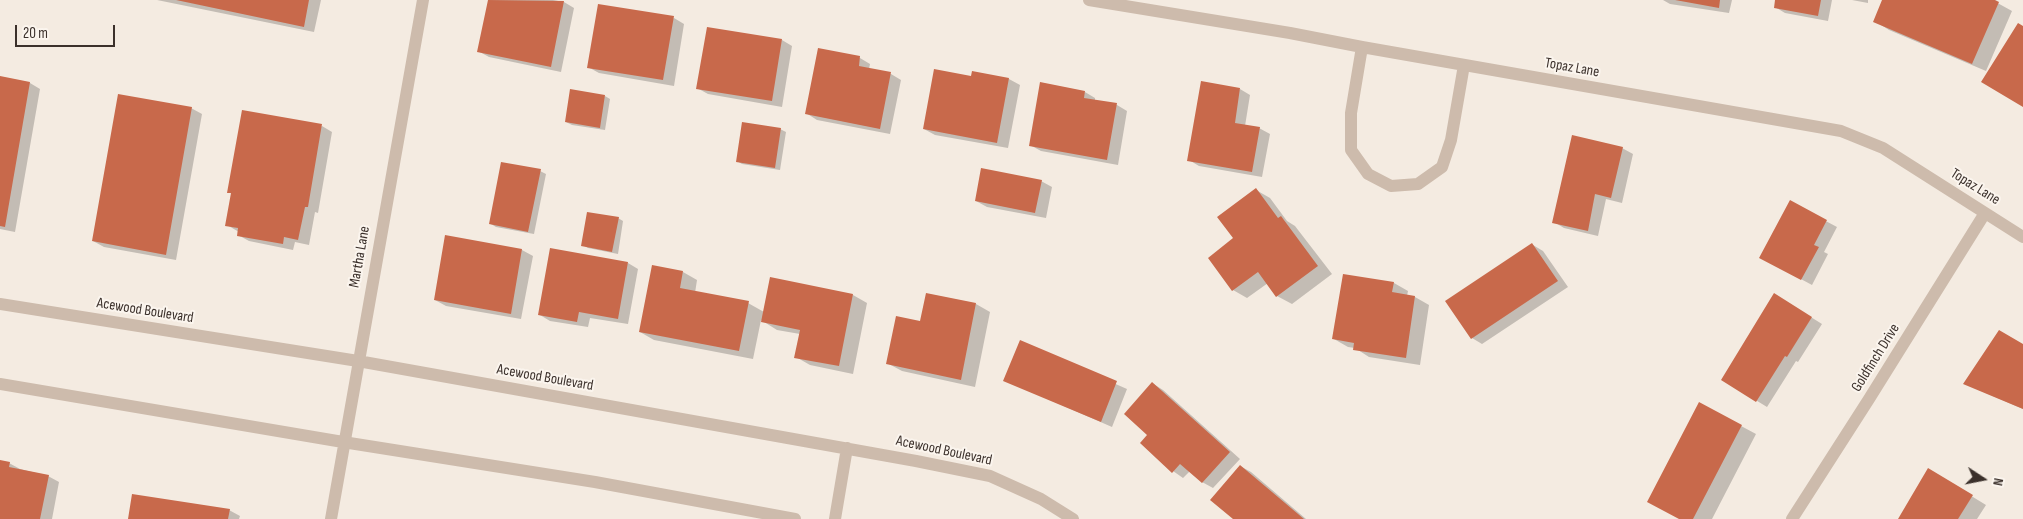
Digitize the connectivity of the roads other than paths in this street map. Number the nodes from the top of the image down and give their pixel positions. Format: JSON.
{"nodes":[{"id":1,"x":422,"y":0,"type":"edge"},
{"id":2,"x":1089,"y":0,"type":"edge"},
{"id":3,"x":1362,"y":47,"type":"junction"},
{"id":4,"x":1464,"y":65,"type":"junction"},
{"id":5,"x":1985,"y":213,"type":"junction"},
{"id":6,"x":2023,"y":237,"type":"edge"},
{"id":7,"x":0,"y":304,"type":"edge"},
{"id":8,"x":358,"y":361,"type":"junction"},
{"id":9,"x":0,"y":384,"type":"edge"},
{"id":10,"x":343,"y":442,"type":"junction"},
{"id":11,"x":847,"y":448,"type":"junction"},
{"id":12,"x":331,"y":519,"type":"edge"},
{"id":13,"x":795,"y":519,"type":"edge"},
{"id":14,"x":835,"y":519,"type":"edge"},
{"id":15,"x":1073,"y":519,"type":"edge"},
{"id":16,"x":1792,"y":519,"type":"edge"}],
"edges":[{"from":1,"to":8,"type":"street","name":"Martha Lane"},
{"from":2,"to":3,"type":"street","name":"Topaz Lane"},
{"from":3,"to":4,"type":"street","name":"Topaz Lane"},
{"from":3,"to":4,"type":"street"},
{"from":4,"to":5,"type":"street","name":"Topaz Lane"},
{"from":5,"to":6,"type":"street","name":"Topaz Lane"},
{"from":5,"to":16,"type":"street","name":"Goldfinch Drive"},
{"from":7,"to":8,"type":"street","name":"Acewood Boulevard"},
{"from":8,"to":10,"type":"street","name":"Martha Lane"},
{"from":8,"to":11,"type":"street","name":"Acewood Boulevard"},
{"from":9,"to":10,"type":"street"},
{"from":10,"to":12,"type":"street","name":"Martha Lane"},
{"from":10,"to":13,"type":"street"},
{"from":11,"to":14,"type":"street"},
{"from":11,"to":15,"type":"street","name":"Acewood Boulevard"}]}
